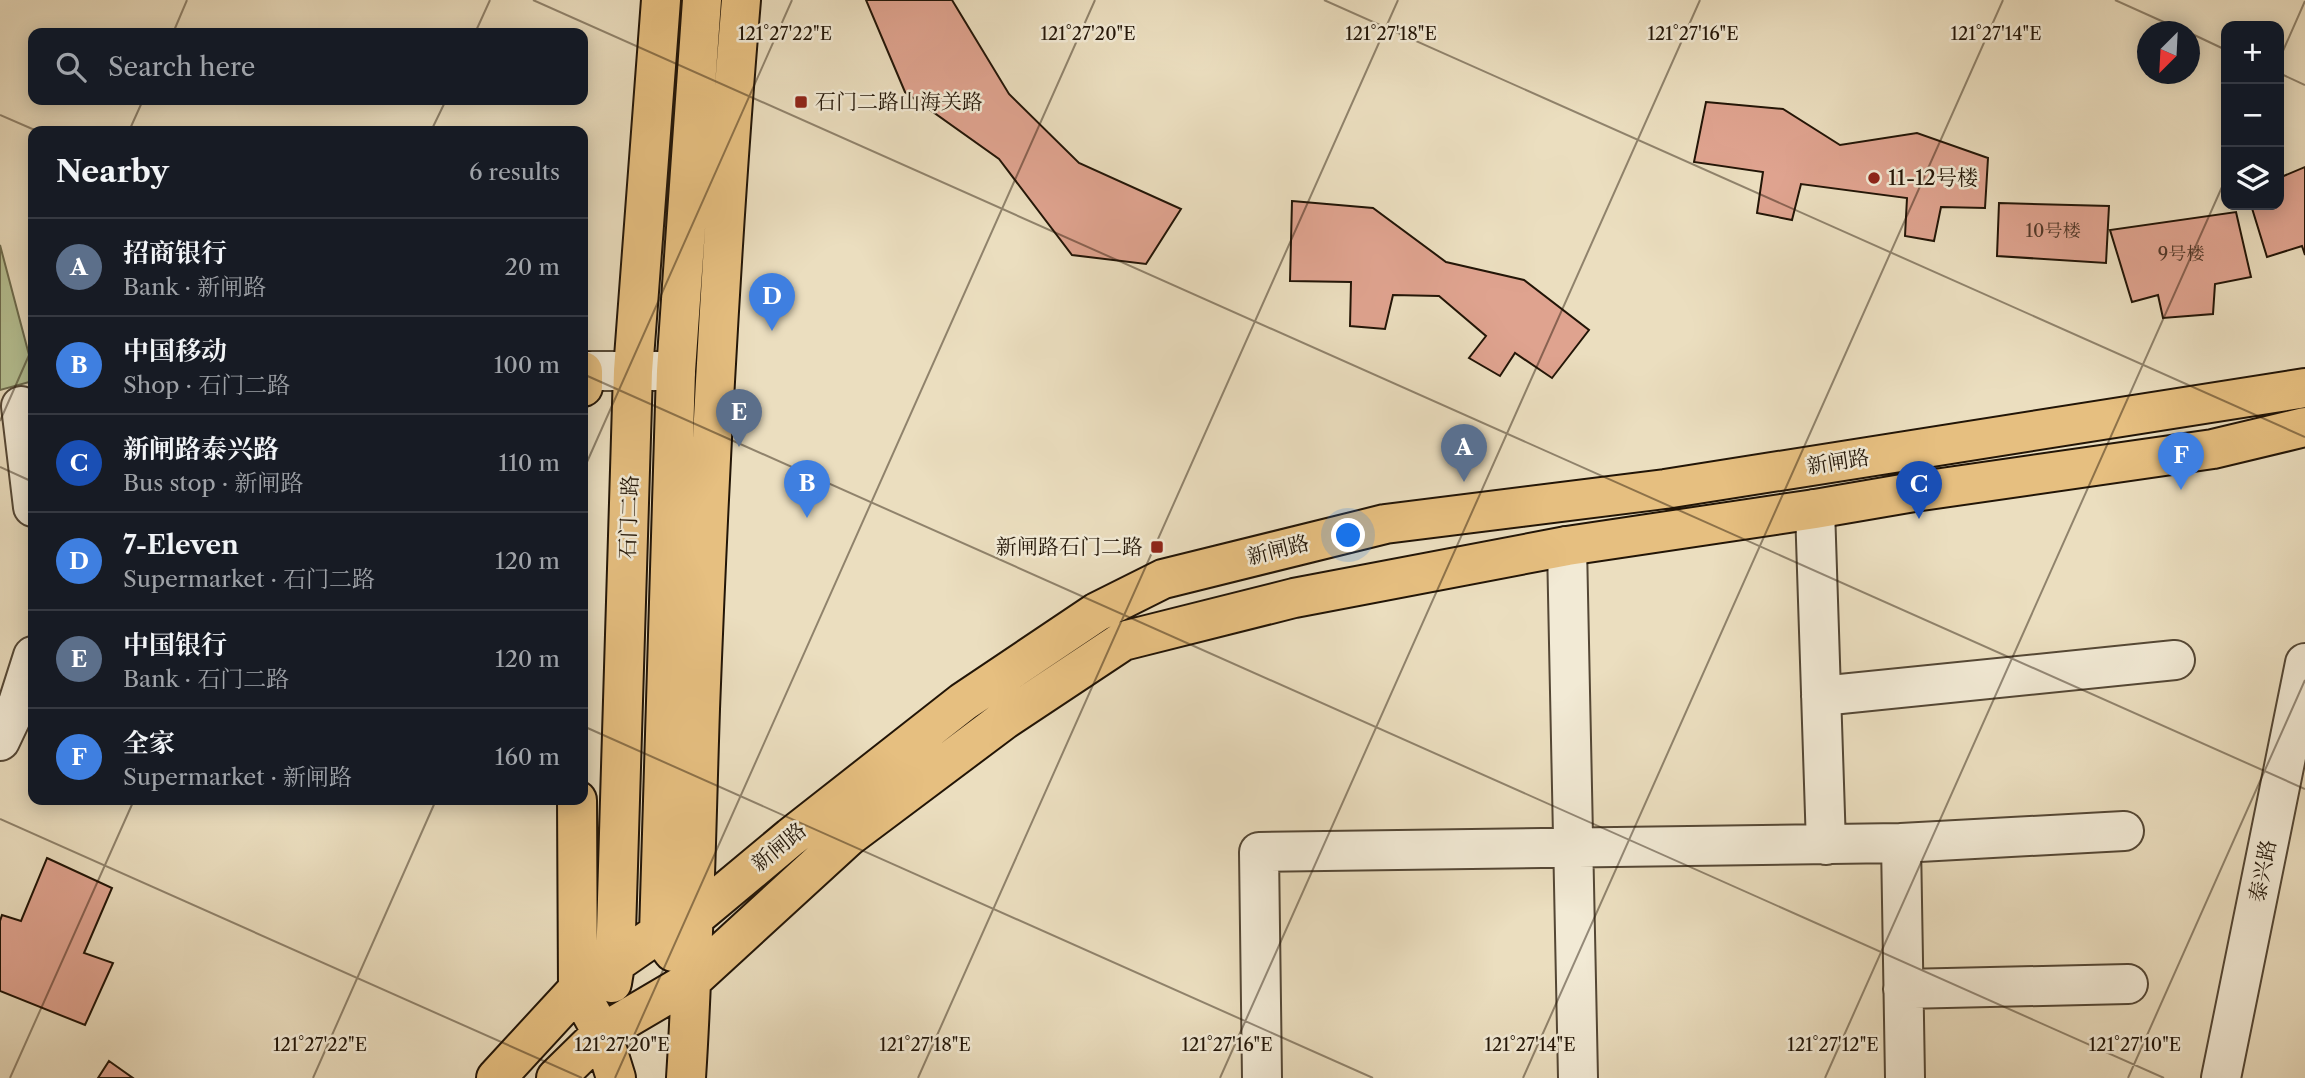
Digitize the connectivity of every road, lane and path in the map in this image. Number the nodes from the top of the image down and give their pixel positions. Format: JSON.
{"nodes":[{"id":1,"x":661,"y":0,"type":"edge"},
{"id":2,"x":702,"y":0,"type":"edge"},
{"id":3,"x":741,"y":0,"type":"edge"},
{"id":4,"x":588,"y":371,"type":"edge"},
{"id":5,"x":633,"y":371,"type":"junction"},
{"id":6,"x":676,"y":371,"type":"junction"},
{"id":7,"x":2305,"y":388,"type":"edge"},
{"id":8,"x":18,"y":407,"type":"edge"},
{"id":9,"x":2305,"y":427,"type":"edge"},
{"id":10,"x":28,"y":474,"type":"edge"},
{"id":11,"x":1815,"y":509,"type":"junction"},
{"id":12,"x":1567,"y":547,"type":"junction"},
{"id":13,"x":2175,"y":660,"type":"dead end"},
{"id":14,"x":2305,"y":663,"type":"edge"},
{"id":15,"x":28,"y":672,"type":"edge"},
{"id":16,"x":1821,"y":696,"type":"junction"},
{"id":17,"x":0,"y":740,"type":"edge"},
{"id":18,"x":577,"y":805,"type":"edge"},
{"id":19,"x":2124,"y":831,"type":"dead end"},
{"id":20,"x":1901,"y":844,"type":"junction"},
{"id":21,"x":1826,"y":845,"type":"junction"},
{"id":22,"x":1573,"y":847,"type":"junction"},
{"id":23,"x":695,"y":917,"type":"junction"},
{"id":24,"x":659,"y":933,"type":"junction"},
{"id":25,"x":615,"y":965,"type":"junction"},
{"id":26,"x":692,"y":980,"type":"junction"},
{"id":27,"x":2128,"y":984,"type":"dead end"},
{"id":28,"x":578,"y":989,"type":"junction"},
{"id":29,"x":1903,"y":989,"type":"junction"},
{"id":30,"x":602,"y":1033,"type":"junction"},
{"id":31,"x":496,"y":1078,"type":"edge"},
{"id":32,"x":556,"y":1078,"type":"edge"},
{"id":33,"x":616,"y":1078,"type":"edge"},
{"id":34,"x":686,"y":1078,"type":"edge"},
{"id":35,"x":1262,"y":1078,"type":"edge"},
{"id":36,"x":1578,"y":1078,"type":"edge"},
{"id":37,"x":1905,"y":1078,"type":"edge"},
{"id":38,"x":2221,"y":1078,"type":"edge"}],
"edges":[{"from":1,"to":5,"type":"main road","name":"石门二路"},
{"from":2,"to":6,"type":"main road","name":"石门二路"},
{"from":3,"to":23,"type":"main road"},
{"from":4,"to":5,"type":"street"},
{"from":5,"to":6,"type":"street"},
{"from":5,"to":25,"type":"main road","name":"石门二路"},
{"from":6,"to":24,"type":"main road","name":"石门二路"},
{"from":7,"to":23,"type":"main road","name":"新闸路"},
{"from":8,"to":10,"type":"street"},
{"from":9,"to":11,"type":"main road","name":"新闸路"},
{"from":11,"to":12,"type":"main road","name":"新闸路"},
{"from":11,"to":16,"type":"street"},
{"from":12,"to":22,"type":"street"},
{"from":12,"to":26,"type":"main road","name":"新闸路"},
{"from":13,"to":16,"type":"street"},
{"from":14,"to":38,"type":"street","name":"泰兴路"},
{"from":15,"to":17,"type":"street"},
{"from":16,"to":21,"type":"street"},
{"from":18,"to":28,"type":"main road","name":"石门二路"},
{"from":19,"to":20,"type":"street"},
{"from":20,"to":21,"type":"street"},
{"from":20,"to":29,"type":"street"},
{"from":21,"to":22,"type":"street"},
{"from":22,"to":35,"type":"street"},
{"from":22,"to":36,"type":"street"},
{"from":23,"to":24,"type":"main road","name":"新闸路"},
{"from":23,"to":26,"type":"main road"},
{"from":24,"to":25,"type":"main road","name":"新闸路"},
{"from":24,"to":26,"type":"main road"},
{"from":25,"to":28,"type":"main road","name":"新闸路"},
{"from":25,"to":30,"type":"main road","name":"石门二路"},
{"from":26,"to":30,"type":"main road","name":"新闸路"},
{"from":26,"to":34,"type":"main road"},
{"from":27,"to":29,"type":"street"},
{"from":28,"to":30,"type":"main road","name":"石门二路"},
{"from":28,"to":31,"type":"main road","name":"新闸路"},
{"from":29,"to":37,"type":"street"},
{"from":30,"to":32,"type":"main road","name":"新闸路"},
{"from":30,"to":33,"type":"main road","name":"石门二路"}]}
